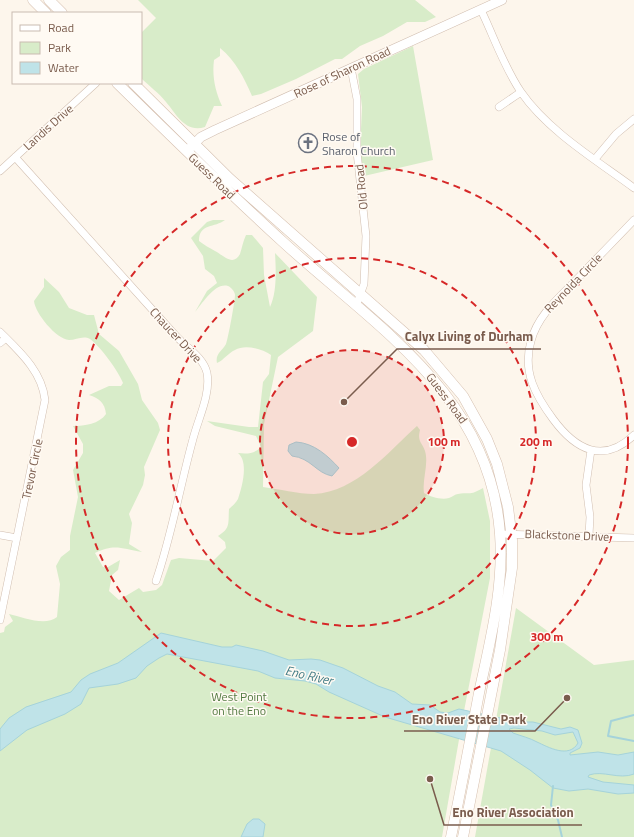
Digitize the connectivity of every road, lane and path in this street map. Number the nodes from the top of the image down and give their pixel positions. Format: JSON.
{"nodes":[{"id":1,"x":33,"y":0,"type":"edge"},
{"id":2,"x":49,"y":0,"type":"edge"},
{"id":3,"x":502,"y":0,"type":"edge"},
{"id":4,"x":481,"y":10,"type":"junction"},
{"id":5,"x":45,"y":12,"type":"edge"},
{"id":6,"x":61,"y":12,"type":"edge"},
{"id":7,"x":351,"y":68,"type":"junction"},
{"id":8,"x":95,"y":84,"type":"edge"},
{"id":9,"x":118,"y":84,"type":"edge"},
{"id":10,"x":134,"y":84,"type":"edge"},
{"id":11,"x":521,"y":92,"type":"junction"},
{"id":12,"x":499,"y":107,"type":"dead end"},
{"id":13,"x":634,"y":119,"type":"edge"},
{"id":14,"x":191,"y":148,"type":"junction"},
{"id":15,"x":15,"y":157,"type":"junction"},
{"id":16,"x":595,"y":159,"type":"junction"},
{"id":17,"x":0,"y":171,"type":"edge"},
{"id":18,"x":634,"y":188,"type":"edge"},
{"id":19,"x":634,"y":220,"type":"edge"},
{"id":20,"x":360,"y":294,"type":"junction"},
{"id":21,"x":356,"y":306,"type":"junction"},
{"id":22,"x":0,"y":332,"type":"edge"},
{"id":23,"x":6,"y":338,"type":"junction"},
{"id":24,"x":0,"y":343,"type":"edge"},
{"id":25,"x":634,"y":435,"type":"edge"},
{"id":26,"x":591,"y":450,"type":"junction"},
{"id":27,"x":512,"y":533,"type":"junction"},
{"id":28,"x":500,"y":534,"type":"junction"},
{"id":29,"x":0,"y":535,"type":"edge"},
{"id":30,"x":589,"y":535,"type":"junction"},
{"id":31,"x":17,"y":538,"type":"junction"},
{"id":32,"x":634,"y":538,"type":"edge"},
{"id":33,"x":156,"y":581,"type":"dead end"},
{"id":34,"x":0,"y":620,"type":"edge"},
{"id":35,"x":451,"y":837,"type":"edge"},
{"id":36,"x":463,"y":837,"type":"edge"}],
"edges":[{"from":1,"to":5,"type":"main road"},
{"from":2,"to":6,"type":"main road"},
{"from":3,"to":4,"type":"street","name":"Rose of Sharon Road"},
{"from":4,"to":7,"type":"street","name":"Rose of Sharon Road"},
{"from":4,"to":11,"type":"street"},
{"from":7,"to":14,"type":"street","name":"Rose of Sharon Road"},
{"from":7,"to":20,"type":"street","name":"Old Road"},
{"from":8,"to":15,"type":"street","name":"Landis Drive"},
{"from":9,"to":14,"type":"main road","name":"Guess Road"},
{"from":10,"to":14,"type":"main road","name":"Guess Road"},
{"from":11,"to":12,"type":"street"},
{"from":11,"to":16,"type":"street"},
{"from":13,"to":16,"type":"street"},
{"from":14,"to":20,"type":"main road","name":"Guess Road"},
{"from":14,"to":21,"type":"main road","name":"Guess Road"},
{"from":15,"to":17,"type":"street","name":"Landis Drive"},
{"from":15,"to":33,"type":"street","name":"Chaucer Drive"},
{"from":16,"to":18,"type":"street"},
{"from":19,"to":26,"type":"street","name":"Reynolda Circle"},
{"from":20,"to":21,"type":"street","name":"Old Road"},
{"from":20,"to":27,"type":"main road","name":"Guess Road"},
{"from":21,"to":28,"type":"main road","name":"Guess Road"},
{"from":22,"to":23,"type":"street","name":"Trevor Circle"},
{"from":23,"to":24,"type":"street"},
{"from":23,"to":31,"type":"street","name":"Trevor Circle"},
{"from":25,"to":26,"type":"street"},
{"from":26,"to":30,"type":"street"},
{"from":27,"to":28,"type":"street","name":"Blackstone Drive"},
{"from":27,"to":30,"type":"street","name":"Blackstone Drive"},
{"from":27,"to":36,"type":"main road","name":"Guess Road"},
{"from":28,"to":35,"type":"main road","name":"Guess Road"},
{"from":29,"to":31,"type":"street"},
{"from":30,"to":32,"type":"street","name":"Blackstone Drive"},
{"from":31,"to":34,"type":"street","name":"Trevor Circle"}]}
